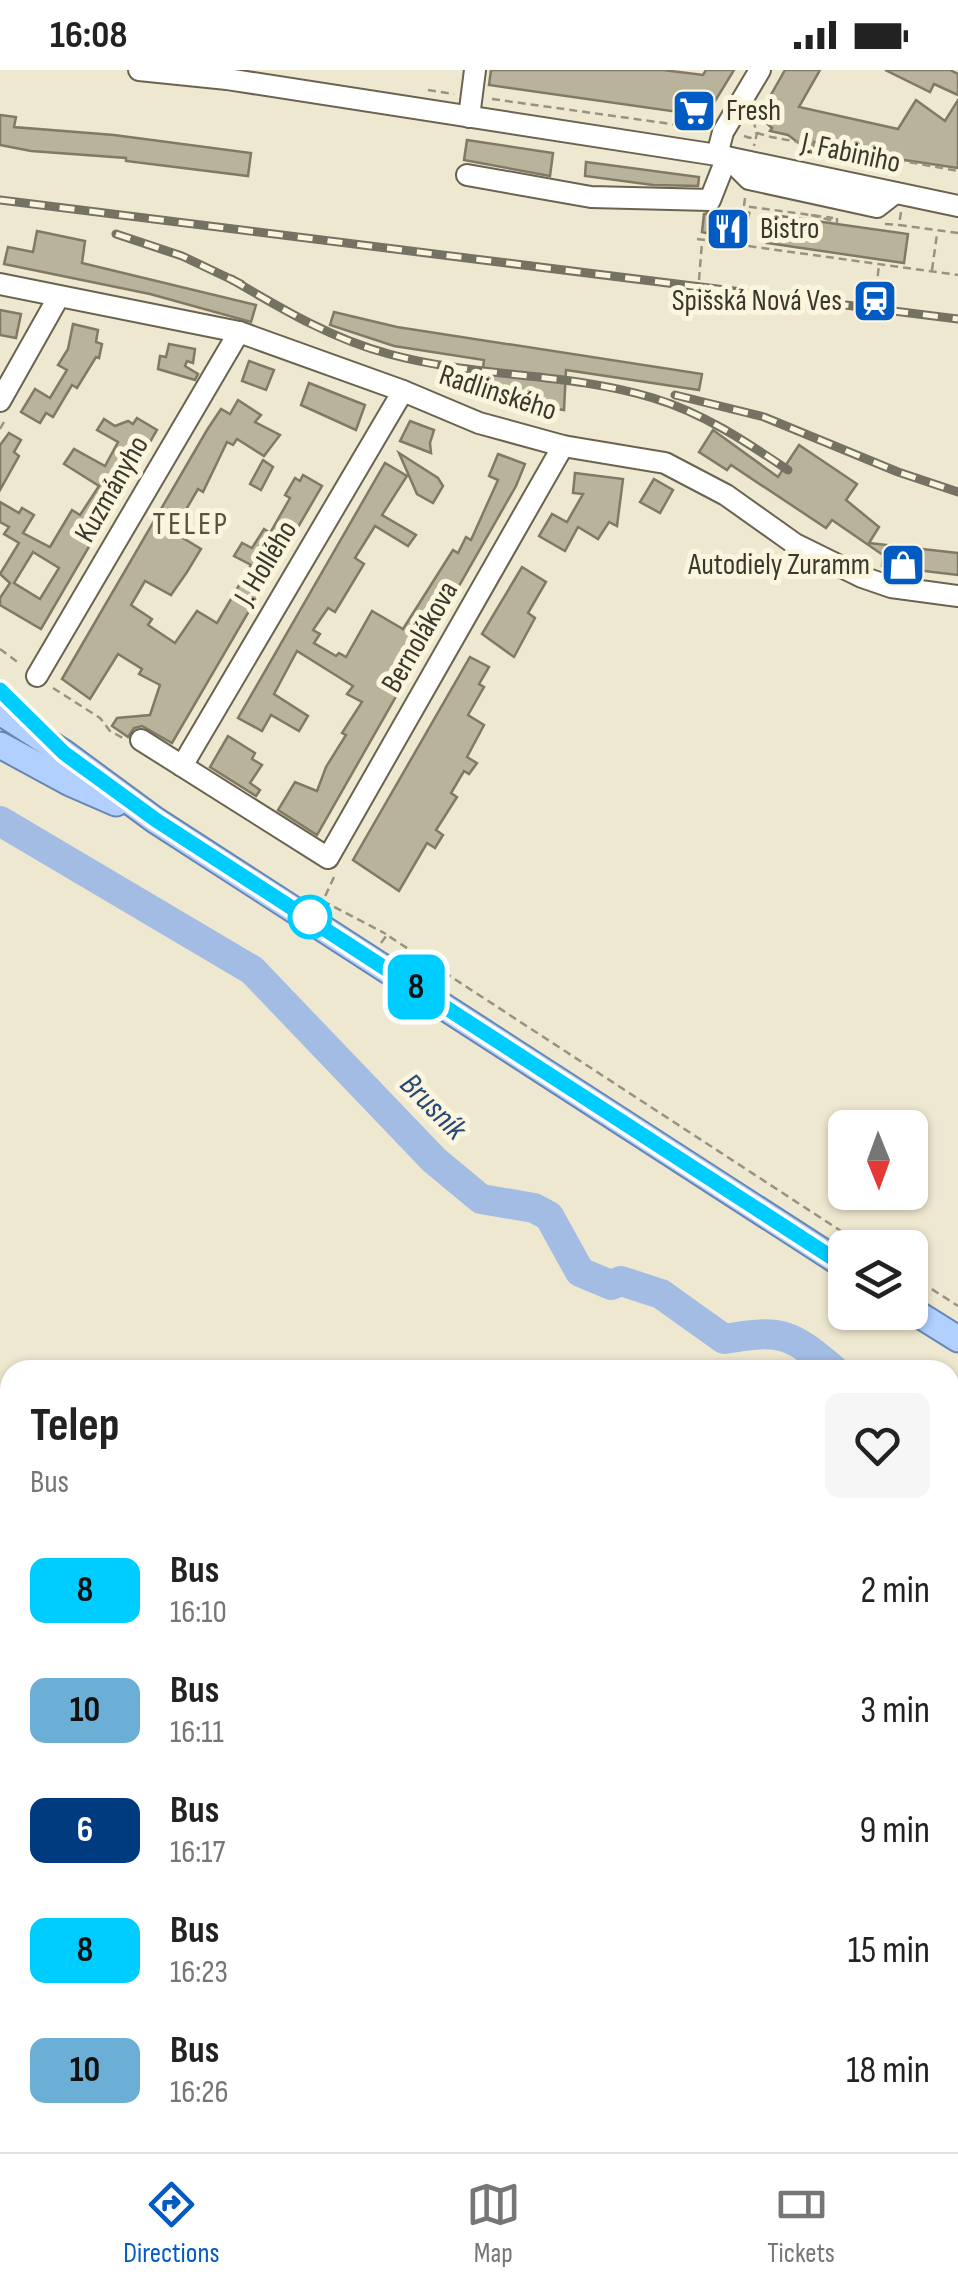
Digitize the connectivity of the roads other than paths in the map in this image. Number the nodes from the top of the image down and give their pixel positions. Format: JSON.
{"nodes":[{"id":1,"x":140,"y":70,"type":"edge"},
{"id":2,"x":475,"y":70,"type":"edge"},
{"id":3,"x":760,"y":70,"type":"edge"},
{"id":4,"x":204,"y":73,"type":"edge"},
{"id":5,"x":470,"y":106,"type":"junction"},
{"id":6,"x":722,"y":156,"type":"junction"},
{"id":7,"x":468,"y":175,"type":"dead end"},
{"id":8,"x":958,"y":206,"type":"edge"},
{"id":9,"x":0,"y":284,"type":"edge"},
{"id":10,"x":58,"y":298,"type":"junction"},
{"id":11,"x":239,"y":332,"type":"junction"},
{"id":12,"x":402,"y":391,"type":"junction"},
{"id":13,"x":0,"y":401,"type":"edge"},
{"id":14,"x":564,"y":446,"type":"junction"},
{"id":15,"x":958,"y":596,"type":"edge"},
{"id":16,"x":43,"y":680,"type":"road end"},
{"id":17,"x":0,"y":690,"type":"edge"},
{"id":18,"x":0,"y":712,"type":"edge"},
{"id":19,"x":141,"y":740,"type":"road end"},
{"id":20,"x":0,"y":745,"type":"edge"},
{"id":21,"x":64,"y":753,"type":"junction"},
{"id":22,"x":182,"y":766,"type":"junction"},
{"id":23,"x":156,"y":820,"type":"junction"},
{"id":24,"x":828,"y":1255,"type":"edge"},
{"id":25,"x":928,"y":1321,"type":"edge"},
{"id":26,"x":958,"y":1340,"type":"edge"}],
"edges":[{"from":1,"to":4,"type":"street","name":"J. Fabiniho"},
{"from":2,"to":5,"type":"street"},
{"from":3,"to":6,"type":"street"},
{"from":4,"to":5,"type":"street","name":"J. Fabiniho"},
{"from":5,"to":6,"type":"street","name":"J. Fabiniho"},
{"from":6,"to":7,"type":"street"},
{"from":6,"to":8,"type":"street","name":"J. Fabiniho"},
{"from":9,"to":10,"type":"street","name":"Radlinského"},
{"from":10,"to":11,"type":"street","name":"Radlinského"},
{"from":10,"to":13,"type":"street"},
{"from":11,"to":12,"type":"street","name":"Radlinského"},
{"from":11,"to":16,"type":"street","name":"Kuzmányho"},
{"from":12,"to":14,"type":"street","name":"Radlinského"},
{"from":12,"to":22,"type":"street","name":"J. Hollého"},
{"from":14,"to":15,"type":"street","name":"Radlinského"},
{"from":14,"to":22,"type":"street","name":"Bernolákova"},
{"from":17,"to":21,"type":"main road"},
{"from":18,"to":21,"type":"main road"},
{"from":19,"to":22,"type":"street"},
{"from":20,"to":23,"type":"main road"},
{"from":21,"to":23,"type":"main road"},
{"from":23,"to":24,"type":"main road"},
{"from":25,"to":26,"type":"main road"}]}
